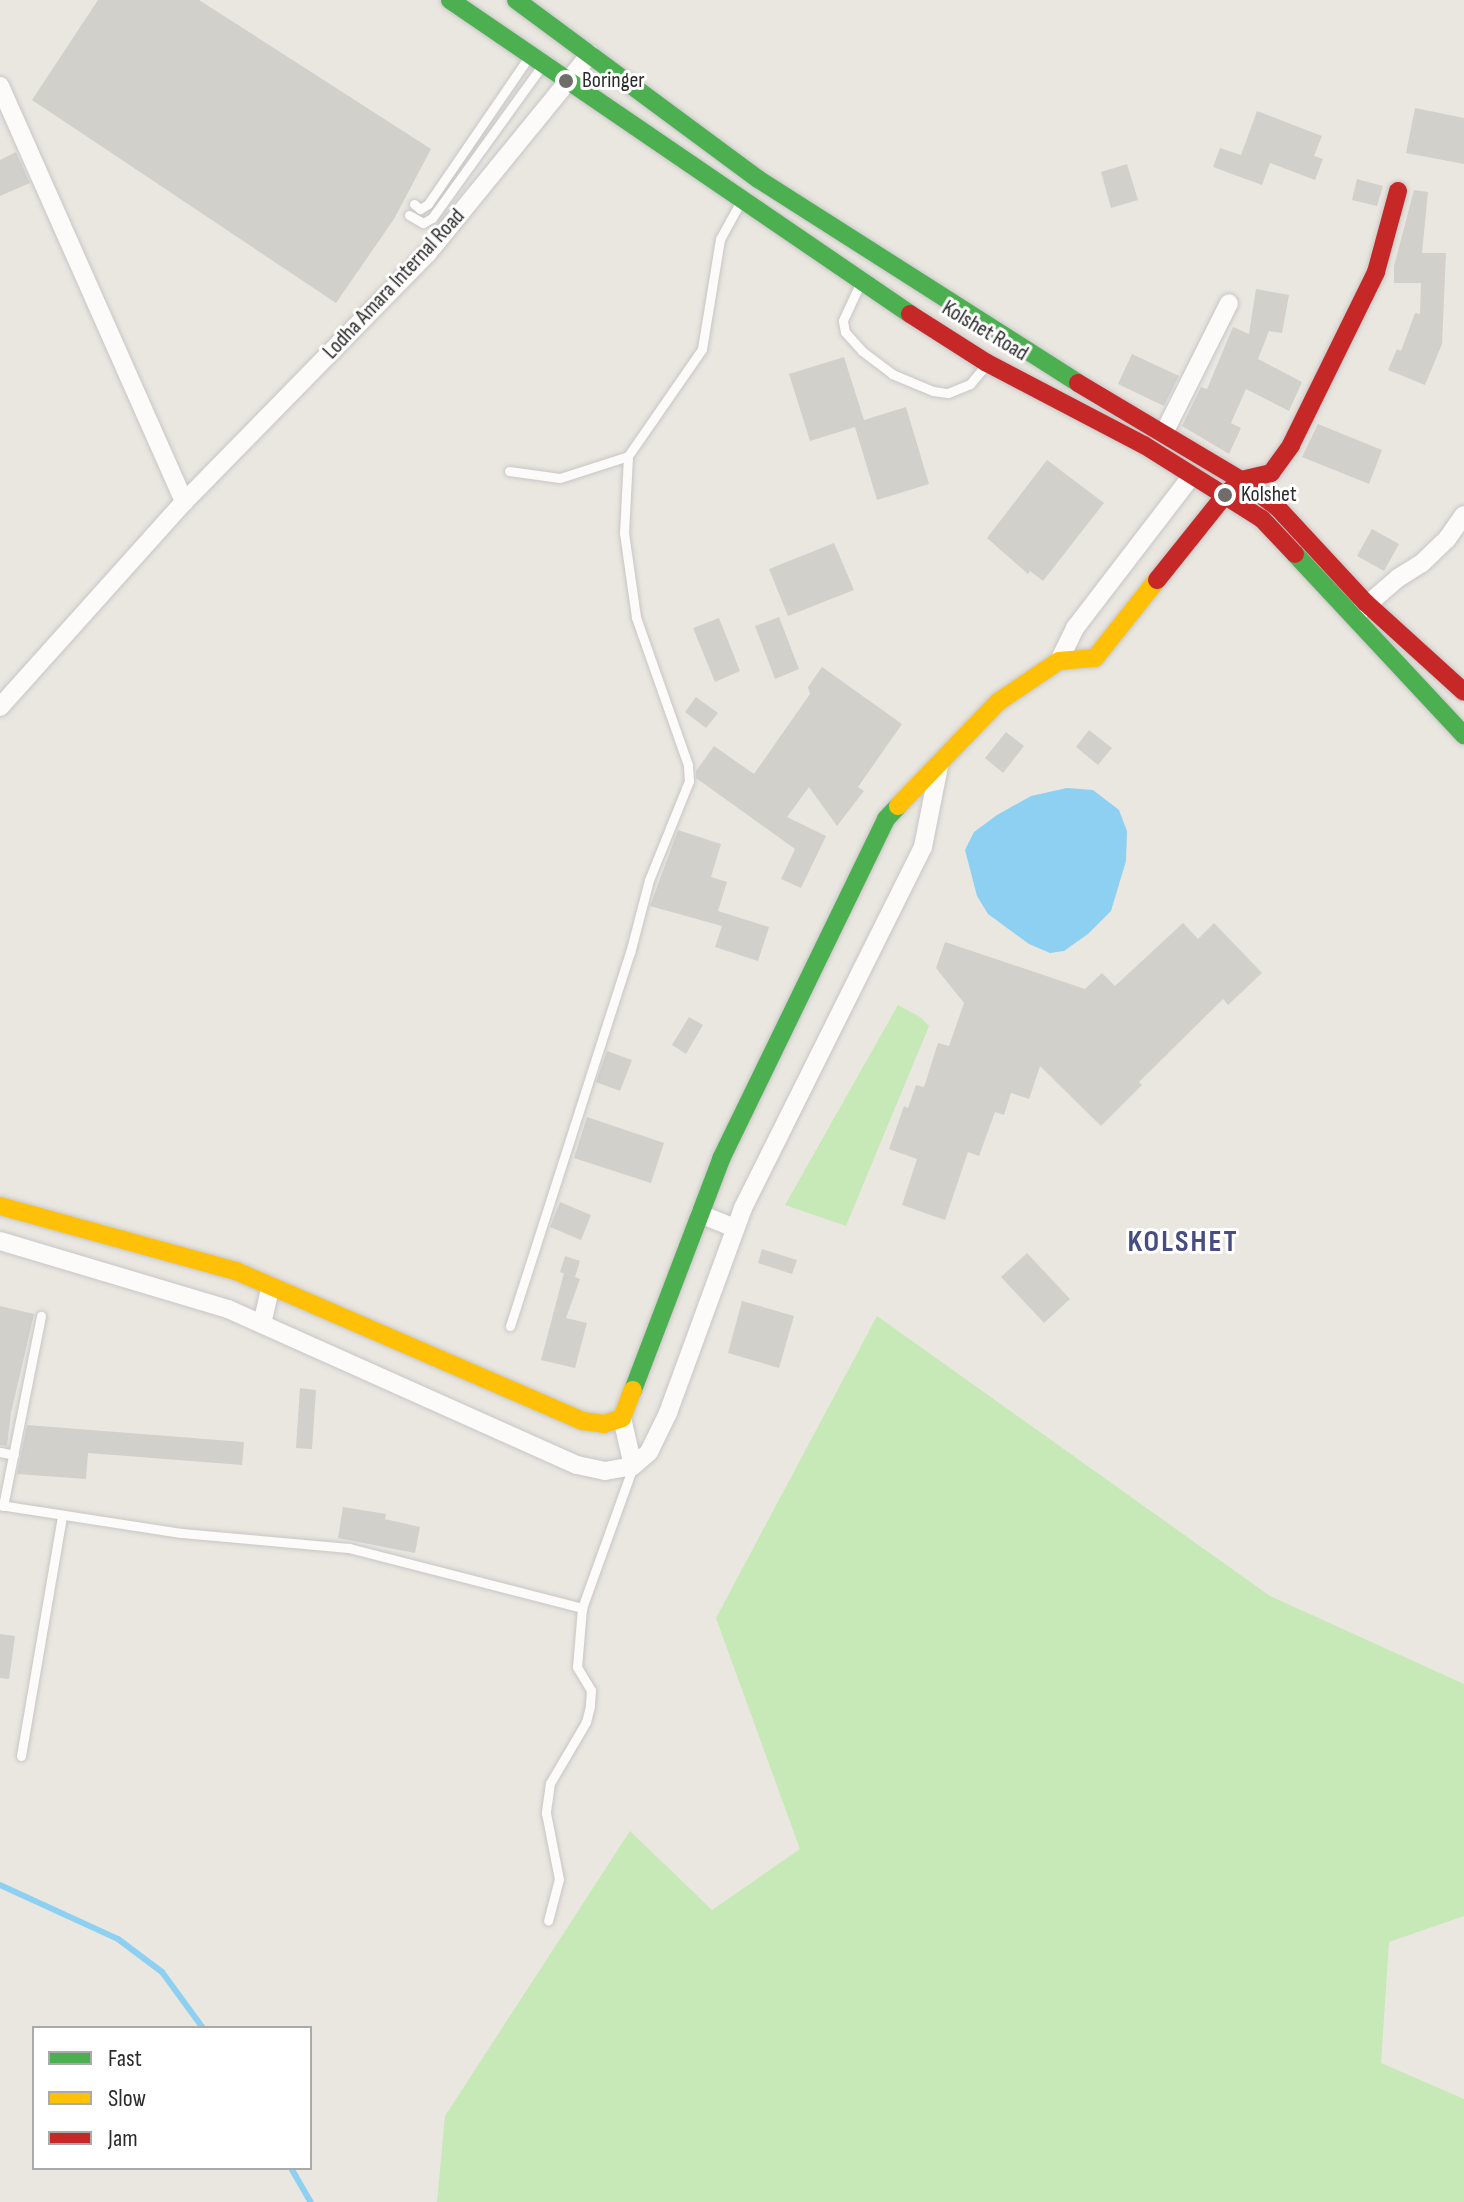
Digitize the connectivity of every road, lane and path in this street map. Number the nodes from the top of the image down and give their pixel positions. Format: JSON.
{"nodes":[{"id":1,"x":450,"y":0,"type":"edge"},
{"id":2,"x":516,"y":0,"type":"edge"},
{"id":3,"x":590,"y":54,"type":"junction"},
{"id":4,"x":537,"y":60,"type":"junction"},
{"id":5,"x":566,"y":81,"type":"junction"},
{"id":6,"x":0,"y":86,"type":"edge"},
{"id":7,"x":468,"y":145,"type":"junction"},
{"id":8,"x":480,"y":153,"type":"junction"},
{"id":9,"x":758,"y":179,"type":"junction"},
{"id":10,"x":1398,"y":191,"type":"dead end"},
{"id":11,"x":741,"y":201,"type":"junction"},
{"id":12,"x":414,"y":204,"type":"dead end"},
{"id":13,"x":409,"y":215,"type":"dead end"},
{"id":14,"x":861,"y":283,"type":"junction"},
{"id":15,"x":1229,"y":303,"type":"dead end"},
{"id":16,"x":1003,"y":338,"type":"junction"},
{"id":17,"x":987,"y":363,"type":"junction"},
{"id":18,"x":1164,"y":433,"type":"junction"},
{"id":19,"x":628,"y":456,"type":"junction"},
{"id":20,"x":509,"y":471,"type":"dead end"},
{"id":21,"x":1191,"y":477,"type":"junction"},
{"id":22,"x":1241,"y":480,"type":"junction"},
{"id":23,"x":1225,"y":495,"type":"junction"},
{"id":24,"x":184,"y":502,"type":"junction"},
{"id":25,"x":1464,"y":515,"type":"edge"},
{"id":26,"x":1366,"y":603,"type":"junction"},
{"id":27,"x":1353,"y":619,"type":"junction"},
{"id":28,"x":1059,"y":661,"type":"junction"},
{"id":29,"x":1464,"y":692,"type":"edge"},
{"id":30,"x":0,"y":707,"type":"edge"},
{"id":31,"x":1464,"y":735,"type":"edge"},
{"id":32,"x":939,"y":766,"type":"junction"},
{"id":33,"x":0,"y":1206,"type":"edge"},
{"id":34,"x":700,"y":1214,"type":"junction"},
{"id":35,"x":735,"y":1228,"type":"junction"},
{"id":36,"x":0,"y":1241,"type":"edge"},
{"id":37,"x":271,"y":1286,"type":"junction"},
{"id":38,"x":41,"y":1316,"type":"dead end"},
{"id":39,"x":262,"y":1324,"type":"junction"},
{"id":40,"x":510,"y":1326,"type":"dead end"},
{"id":41,"x":622,"y":1418,"type":"junction"},
{"id":42,"x":0,"y":1452,"type":"edge"},
{"id":43,"x":14,"y":1455,"type":"junction"},
{"id":44,"x":633,"y":1466,"type":"junction"},
{"id":45,"x":2,"y":1505,"type":"edge"},
{"id":46,"x":62,"y":1515,"type":"junction"},
{"id":47,"x":582,"y":1608,"type":"junction"},
{"id":48,"x":21,"y":1756,"type":"dead end"},
{"id":49,"x":548,"y":1921,"type":"dead end"}],
"edges":[{"from":1,"to":4,"type":"street","name":"Kolshet Road"},
{"from":2,"to":3,"type":"street","name":"Kolshet Road"},
{"from":3,"to":5,"type":"street","name":"Lodha Amara Internal Road"},
{"from":3,"to":9,"type":"street","name":"Kolshet Road"},
{"from":4,"to":5,"type":"street","name":"Kolshet Road"},
{"from":4,"to":7,"type":"lane"},
{"from":4,"to":8,"type":"lane"},
{"from":5,"to":11,"type":"street","name":"Kolshet Road"},
{"from":5,"to":24,"type":"street","name":"Lodha Amara Internal Road"},
{"from":6,"to":24,"type":"street"},
{"from":7,"to":8,"type":"lane"},
{"from":7,"to":12,"type":"lane"},
{"from":8,"to":13,"type":"lane"},
{"from":9,"to":11,"type":"lane"},
{"from":9,"to":16,"type":"street","name":"Kolshet Road"},
{"from":10,"to":22,"type":"street"},
{"from":11,"to":14,"type":"street","name":"Kolshet Road"},
{"from":11,"to":19,"type":"lane"},
{"from":14,"to":17,"type":"street","name":"Kolshet Road"},
{"from":14,"to":17,"type":"lane"},
{"from":15,"to":18,"type":"street"},
{"from":16,"to":17,"type":"street"},
{"from":16,"to":18,"type":"street","name":"Kolshet Road"},
{"from":17,"to":21,"type":"street","name":"Kolshet Road"},
{"from":18,"to":22,"type":"street","name":"Kolshet Road"},
{"from":19,"to":20,"type":"lane"},
{"from":19,"to":40,"type":"lane"},
{"from":21,"to":23,"type":"street","name":"Kolshet Road"},
{"from":21,"to":28,"type":"street"},
{"from":22,"to":23,"type":"street"},
{"from":22,"to":26,"type":"street","name":"Kolshet Road"},
{"from":23,"to":27,"type":"street","name":"Kolshet Road"},
{"from":23,"to":28,"type":"street"},
{"from":24,"to":30,"type":"street","name":"Lodha Amara Internal Road"},
{"from":25,"to":26,"type":"street"},
{"from":26,"to":27,"type":"street"},
{"from":26,"to":29,"type":"street","name":"Kolshet Road"},
{"from":27,"to":31,"type":"street","name":"Kolshet Road"},
{"from":28,"to":32,"type":"street"},
{"from":32,"to":34,"type":"street"},
{"from":32,"to":35,"type":"street"},
{"from":33,"to":37,"type":"street"},
{"from":34,"to":35,"type":"street"},
{"from":34,"to":41,"type":"street"},
{"from":35,"to":44,"type":"street"},
{"from":36,"to":39,"type":"street"},
{"from":37,"to":39,"type":"street"},
{"from":37,"to":41,"type":"street"},
{"from":38,"to":43,"type":"lane"},
{"from":39,"to":44,"type":"street"},
{"from":41,"to":44,"type":"street"},
{"from":42,"to":43,"type":"lane"},
{"from":43,"to":45,"type":"lane"},
{"from":44,"to":47,"type":"lane"},
{"from":45,"to":46,"type":"lane"},
{"from":46,"to":47,"type":"lane"},
{"from":46,"to":48,"type":"lane"},
{"from":47,"to":49,"type":"lane"}]}
